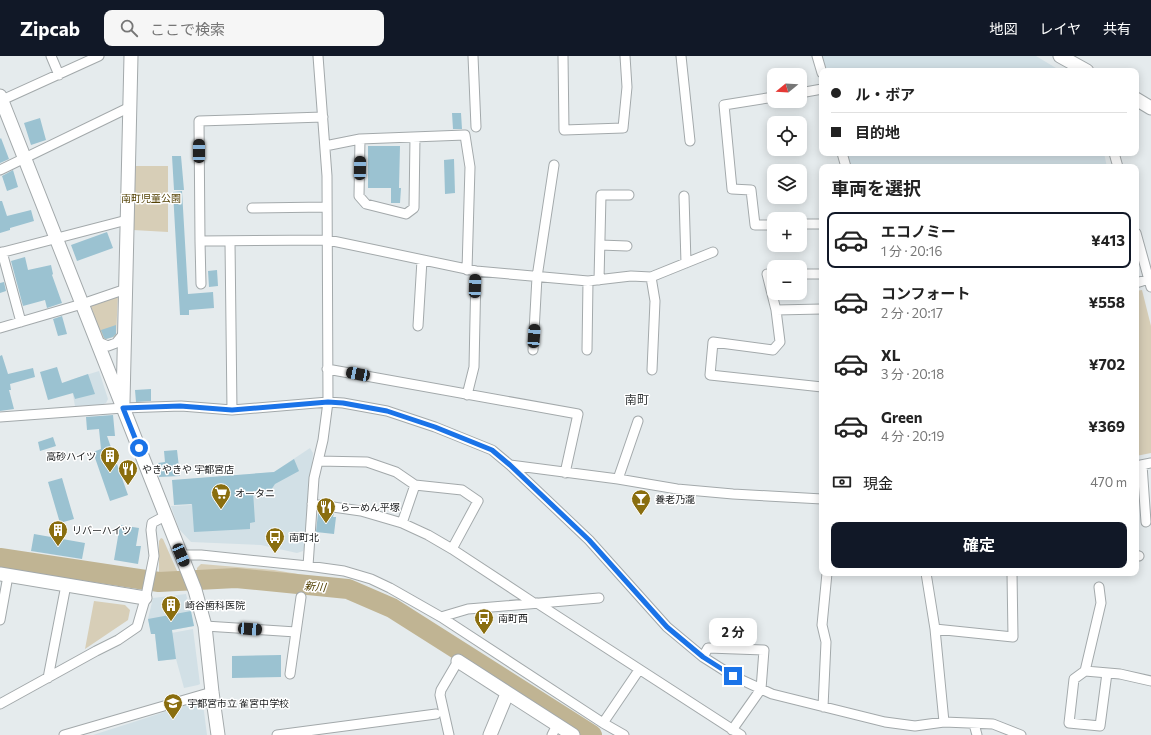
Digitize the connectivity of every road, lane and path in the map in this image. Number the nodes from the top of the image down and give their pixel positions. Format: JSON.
{"nodes":[{"id":1,"x":51,"y":56,"type":"edge"},
{"id":2,"x":99,"y":56,"type":"edge"},
{"id":3,"x":131,"y":56,"type":"edge"},
{"id":4,"x":318,"y":56,"type":"edge"},
{"id":5,"x":474,"y":56,"type":"edge"},
{"id":6,"x":563,"y":56,"type":"edge"},
{"id":7,"x":625,"y":56,"type":"edge"},
{"id":8,"x":680,"y":56,"type":"edge"},
{"id":9,"x":818,"y":56,"type":"edge"},
{"id":10,"x":1060,"y":56,"type":"edge"},
{"id":11,"x":821,"y":68,"type":"edge"},
{"id":12,"x":1082,"y":68,"type":"edge"},
{"id":13,"x":58,"y":75,"type":"junction"},
{"id":14,"x":819,"y":90,"type":"edge"},
{"id":15,"x":807,"y":92,"type":"edge"},
{"id":16,"x":767,"y":98,"type":"edge"},
{"id":17,"x":1,"y":99,"type":"edge"},
{"id":18,"x":1139,"y":101,"type":"edge"},
{"id":19,"x":130,"y":107,"type":"junction"},
{"id":20,"x":1151,"y":108,"type":"edge"},
{"id":21,"x":323,"y":117,"type":"junction"},
{"id":22,"x":476,"y":127,"type":"dead end"},
{"id":23,"x":415,"y":137,"type":"junction"},
{"id":24,"x":360,"y":139,"type":"junction"},
{"id":25,"x":690,"y":141,"type":"dead end"},
{"id":26,"x":325,"y":146,"type":"junction"},
{"id":27,"x":24,"y":157,"type":"junction"},
{"id":28,"x":554,"y":165,"type":"dead end"},
{"id":29,"x":0,"y":170,"type":"edge"},
{"id":30,"x":629,"y":195,"type":"dead end"},
{"id":31,"x":684,"y":196,"type":"dead end"},
{"id":32,"x":327,"y":207,"type":"junction"},
{"id":33,"x":252,"y":208,"type":"dead end"},
{"id":34,"x":127,"y":220,"type":"junction"},
{"id":35,"x":807,"y":224,"type":"edge"},
{"id":36,"x":819,"y":224,"type":"edge"},
{"id":37,"x":767,"y":225,"type":"edge"},
{"id":38,"x":56,"y":238,"type":"junction"},
{"id":39,"x":328,"y":240,"type":"junction"},
{"id":40,"x":200,"y":241,"type":"junction"},
{"id":41,"x":230,"y":242,"type":"junction"},
{"id":42,"x":1139,"y":244,"type":"edge"},
{"id":43,"x":600,"y":245,"type":"junction"},
{"id":44,"x":626,"y":246,"type":"dead end"},
{"id":45,"x":1,"y":252,"type":"edge"},
{"id":46,"x":714,"y":252,"type":"dead end"},
{"id":47,"x":422,"y":260,"type":"junction"},
{"id":48,"x":686,"y":263,"type":"junction"},
{"id":49,"x":471,"y":270,"type":"junction"},
{"id":50,"x":807,"y":274,"type":"edge"},
{"id":51,"x":819,"y":274,"type":"edge"},
{"id":52,"x":537,"y":277,"type":"junction"},
{"id":53,"x":651,"y":277,"type":"junction"},
{"id":54,"x":599,"y":280,"type":"junction"},
{"id":55,"x":588,"y":281,"type":"junction"},
{"id":56,"x":1139,"y":283,"type":"edge"},
{"id":57,"x":1150,"y":283,"type":"edge"},
{"id":58,"x":201,"y":284,"type":"dead end"},
{"id":59,"x":126,"y":289,"type":"junction"},
{"id":60,"x":773,"y":300,"type":"edge"},
{"id":61,"x":82,"y":304,"type":"junction"},
{"id":62,"x":819,"y":309,"type":"edge"},
{"id":63,"x":776,"y":310,"type":"junction"},
{"id":64,"x":21,"y":322,"type":"junction"},
{"id":65,"x":418,"y":326,"type":"dead end"},
{"id":66,"x":0,"y":328,"type":"edge"},
{"id":67,"x":125,"y":332,"type":"junction"},
{"id":68,"x":96,"y":341,"type":"junction"},
{"id":69,"x":533,"y":350,"type":"dead end"},
{"id":70,"x":587,"y":350,"type":"dead end"},
{"id":71,"x":327,"y":369,"type":"junction"},
{"id":72,"x":652,"y":370,"type":"dead end"},
{"id":73,"x":819,"y":387,"type":"edge"},
{"id":74,"x":468,"y":395,"type":"junction"},
{"id":75,"x":328,"y":402,"type":"junction"},
{"id":76,"x":123,"y":408,"type":"junction"},
{"id":77,"x":232,"y":410,"type":"junction"},
{"id":78,"x":0,"y":417,"type":"edge"},
{"id":79,"x":638,"y":421,"type":"dead end"},
{"id":80,"x":318,"y":461,"type":"junction"},
{"id":81,"x":1151,"y":463,"type":"edge"},
{"id":82,"x":510,"y":465,"type":"junction"},
{"id":83,"x":1139,"y":465,"type":"edge"},
{"id":84,"x":566,"y":473,"type":"junction"},
{"id":85,"x":618,"y":479,"type":"junction"},
{"id":86,"x":415,"y":485,"type":"junction"},
{"id":87,"x":819,"y":499,"type":"edge"},
{"id":88,"x":312,"y":504,"type":"junction"},
{"id":89,"x":165,"y":516,"type":"junction"},
{"id":90,"x":1146,"y":522,"type":"dead end"},
{"id":91,"x":402,"y":523,"type":"junction"},
{"id":92,"x":452,"y":549,"type":"junction"},
{"id":93,"x":181,"y":555,"type":"junction"},
{"id":94,"x":308,"y":566,"type":"junction"},
{"id":95,"x":4,"y":575,"type":"edge"},
{"id":96,"x":827,"y":576,"type":"edge"},
{"id":97,"x":926,"y":576,"type":"edge"},
{"id":98,"x":1012,"y":576,"type":"edge"},
{"id":99,"x":66,"y":585,"type":"junction"},
{"id":100,"x":1099,"y":587,"type":"dead end"},
{"id":101,"x":301,"y":597,"type":"dead end"},
{"id":102,"x":145,"y":598,"type":"junction"},
{"id":103,"x":599,"y":598,"type":"dead end"},
{"id":104,"x":535,"y":603,"type":"junction"},
{"id":105,"x":441,"y":617,"type":"junction"},
{"id":106,"x":0,"y":620,"type":"edge"},
{"id":107,"x":205,"y":626,"type":"junction"},
{"id":108,"x":935,"y":629,"type":"junction"},
{"id":109,"x":296,"y":632,"type":"junction"},
{"id":110,"x":703,"y":657,"type":"junction"},
{"id":111,"x":458,"y":662,"type":"joint"},
{"id":112,"x":639,"y":670,"type":"junction"},
{"id":113,"x":1085,"y":671,"type":"junction"},
{"id":114,"x":1107,"y":673,"type":"junction"},
{"id":115,"x":290,"y":674,"type":"dead end"},
{"id":116,"x":48,"y":678,"type":"junction"},
{"id":117,"x":1151,"y":680,"type":"edge"},
{"id":118,"x":761,"y":689,"type":"junction"},
{"id":119,"x":212,"y":692,"type":"junction"},
{"id":120,"x":507,"y":694,"type":"junction"},
{"id":121,"x":0,"y":704,"type":"edge"},
{"id":122,"x":823,"y":707,"type":"junction"},
{"id":123,"x":436,"y":714,"type":"dead end"},
{"id":124,"x":944,"y":722,"type":"junction"},
{"id":125,"x":603,"y":723,"type":"junction"},
{"id":126,"x":974,"y":724,"type":"junction"},
{"id":127,"x":554,"y":730,"type":"edge"},
{"id":128,"x":732,"y":730,"type":"junction"},
{"id":129,"x":916,"y":731,"type":"edge"},
{"id":130,"x":64,"y":735,"type":"edge"},
{"id":131,"x":218,"y":735,"type":"edge"},
{"id":132,"x":277,"y":735,"type":"edge"},
{"id":133,"x":449,"y":735,"type":"edge"},
{"id":134,"x":490,"y":735,"type":"edge"},
{"id":135,"x":573,"y":735,"type":"edge"},
{"id":136,"x":624,"y":735,"type":"edge"},
{"id":137,"x":741,"y":735,"type":"edge"},
{"id":138,"x":977,"y":735,"type":"edge"},
{"id":139,"x":1021,"y":735,"type":"edge"}],
"edges":[{"from":1,"to":13,"type":"street"},
{"from":2,"to":13,"type":"street"},
{"from":3,"to":19,"type":"street"},
{"from":4,"to":21,"type":"street"},
{"from":5,"to":22,"type":"street"},
{"from":6,"to":7,"type":"street"},
{"from":8,"to":25,"type":"street"},
{"from":9,"to":11,"type":"street"},
{"from":10,"to":12,"type":"street"},
{"from":13,"to":17,"type":"street"},
{"from":14,"to":15,"type":"street"},
{"from":16,"to":37,"type":"street"},
{"from":17,"to":27,"type":"street"},
{"from":18,"to":20,"type":"street"},
{"from":19,"to":27,"type":"street"},
{"from":19,"to":34,"type":"street"},
{"from":21,"to":26,"type":"street"},
{"from":21,"to":40,"type":"street"},
{"from":23,"to":24,"type":"street"},
{"from":23,"to":24,"type":"street"},
{"from":23,"to":49,"type":"street"},
{"from":24,"to":26,"type":"street"},
{"from":26,"to":32,"type":"street"},
{"from":27,"to":29,"type":"street"},
{"from":27,"to":38,"type":"street"},
{"from":28,"to":52,"type":"street"},
{"from":30,"to":43,"type":"street"},
{"from":31,"to":48,"type":"street"},
{"from":32,"to":33,"type":"street"},
{"from":32,"to":39,"type":"street"},
{"from":34,"to":38,"type":"street"},
{"from":34,"to":59,"type":"street"},
{"from":35,"to":36,"type":"street"},
{"from":38,"to":45,"type":"street"},
{"from":38,"to":61,"type":"street"},
{"from":39,"to":41,"type":"street"},
{"from":39,"to":47,"type":"street"},
{"from":39,"to":71,"type":"street"},
{"from":40,"to":41,"type":"street"},
{"from":40,"to":58,"type":"street"},
{"from":41,"to":77,"type":"street"},
{"from":42,"to":57,"type":"street"},
{"from":43,"to":44,"type":"street"},
{"from":43,"to":54,"type":"street"},
{"from":45,"to":64,"type":"street"},
{"from":46,"to":48,"type":"street"},
{"from":47,"to":49,"type":"street"},
{"from":47,"to":65,"type":"street"},
{"from":48,"to":53,"type":"street"},
{"from":49,"to":52,"type":"street"},
{"from":49,"to":74,"type":"street"},
{"from":50,"to":51,"type":"street"},
{"from":52,"to":55,"type":"street"},
{"from":52,"to":69,"type":"street"},
{"from":53,"to":54,"type":"street"},
{"from":53,"to":72,"type":"street"},
{"from":54,"to":55,"type":"street"},
{"from":55,"to":70,"type":"street"},
{"from":56,"to":57,"type":"street"},
{"from":59,"to":61,"type":"street"},
{"from":59,"to":67,"type":"street"},
{"from":60,"to":63,"type":"street"},
{"from":61,"to":64,"type":"street"},
{"from":61,"to":68,"type":"street"},
{"from":62,"to":63,"type":"street"},
{"from":63,"to":73,"type":"street"},
{"from":64,"to":66,"type":"street"},
{"from":67,"to":68,"type":"street"},
{"from":67,"to":76,"type":"street"},
{"from":68,"to":76,"type":"street"},
{"from":71,"to":74,"type":"street"},
{"from":71,"to":75,"type":"street"},
{"from":74,"to":84,"type":"street"},
{"from":75,"to":77,"type":"street"},
{"from":75,"to":80,"type":"street"},
{"from":75,"to":82,"type":"street"},
{"from":76,"to":77,"type":"street"},
{"from":76,"to":78,"type":"street"},
{"from":76,"to":89,"type":"street"},
{"from":79,"to":85,"type":"street"},
{"from":80,"to":86,"type":"street"},
{"from":80,"to":88,"type":"street"},
{"from":81,"to":83,"type":"street"},
{"from":82,"to":84,"type":"street"},
{"from":82,"to":110,"type":"street"},
{"from":83,"to":90,"type":"street"},
{"from":84,"to":85,"type":"street"},
{"from":85,"to":87,"type":"street"},
{"from":86,"to":91,"type":"street"},
{"from":86,"to":92,"type":"street"},
{"from":88,"to":91,"type":"street"},
{"from":88,"to":94,"type":"street"},
{"from":89,"to":93,"type":"street"},
{"from":89,"to":102,"type":"street"},
{"from":91,"to":92,"type":"street"},
{"from":92,"to":104,"type":"street"},
{"from":93,"to":94,"type":"street"},
{"from":93,"to":107,"type":"street"},
{"from":94,"to":105,"type":"street"},
{"from":95,"to":99,"type":"street"},
{"from":95,"to":106,"type":"street"},
{"from":96,"to":122,"type":"street"},
{"from":97,"to":108,"type":"street"},
{"from":98,"to":108,"type":"street"},
{"from":99,"to":102,"type":"street"},
{"from":99,"to":116,"type":"street"},
{"from":100,"to":113,"type":"street"},
{"from":101,"to":109,"type":"street"},
{"from":102,"to":116,"type":"street"},
{"from":103,"to":104,"type":"street"},
{"from":104,"to":105,"type":"street"},
{"from":104,"to":112,"type":"street"},
{"from":105,"to":125,"type":"street"},
{"from":107,"to":109,"type":"street"},
{"from":107,"to":119,"type":"street"},
{"from":108,"to":124,"type":"street"},
{"from":109,"to":115,"type":"street"},
{"from":110,"to":118,"type":"street"},
{"from":110,"to":118,"type":"street"},
{"from":111,"to":120,"type":"street"},
{"from":111,"to":133,"type":"street"},
{"from":112,"to":125,"type":"street"},
{"from":112,"to":128,"type":"street"},
{"from":113,"to":114,"type":"street"},
{"from":113,"to":114,"type":"street"},
{"from":114,"to":117,"type":"street"},
{"from":116,"to":121,"type":"street"},
{"from":118,"to":122,"type":"street"},
{"from":118,"to":128,"type":"street"},
{"from":119,"to":130,"type":"street"},
{"from":119,"to":131,"type":"street"},
{"from":120,"to":127,"type":"street"},
{"from":120,"to":134,"type":"street"},
{"from":122,"to":129,"type":"street"},
{"from":123,"to":132,"type":"street"},
{"from":124,"to":126,"type":"street"},
{"from":124,"to":129,"type":"street"},
{"from":125,"to":136,"type":"street"},
{"from":126,"to":138,"type":"street"},
{"from":126,"to":139,"type":"street"},
{"from":127,"to":135,"type":"street"},
{"from":128,"to":137,"type":"street"}]}
